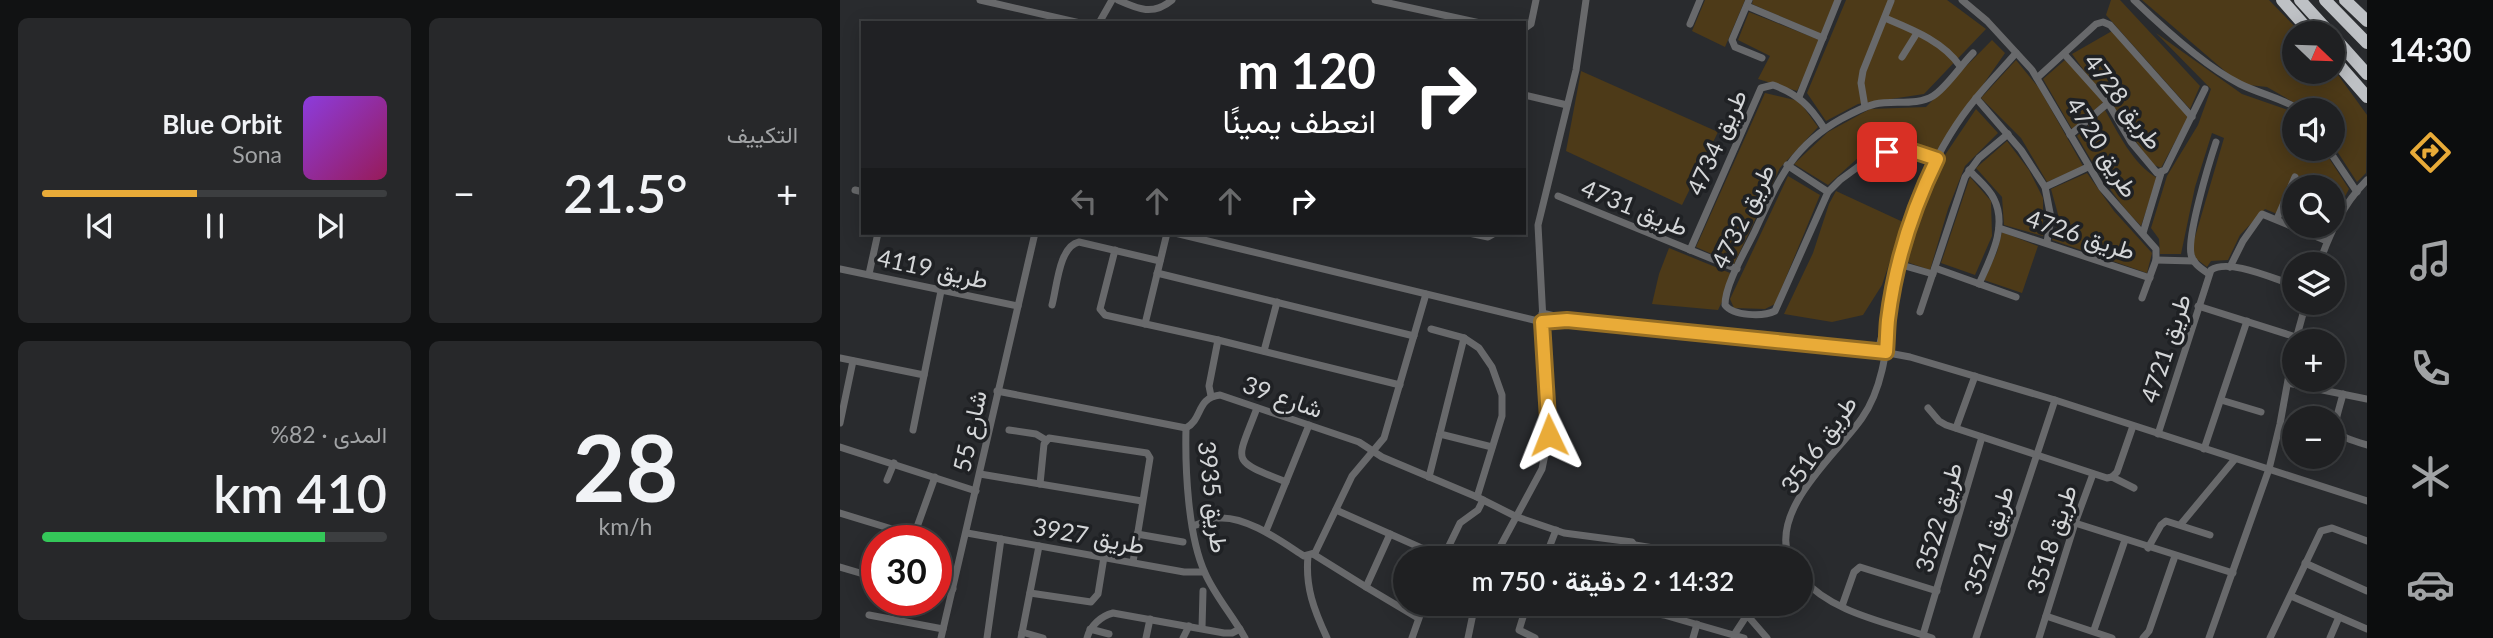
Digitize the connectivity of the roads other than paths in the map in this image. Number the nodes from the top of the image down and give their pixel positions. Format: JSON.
{"nodes":[{"id":1,"x":980,"y":0,"type":"edge"},
{"id":2,"x":1112,"y":0,"type":"edge"},
{"id":3,"x":1118,"y":0,"type":"edge"},
{"id":4,"x":1172,"y":0,"type":"edge"},
{"id":5,"x":1375,"y":0,"type":"edge"},
{"id":6,"x":1536,"y":0,"type":"edge"},
{"id":7,"x":1583,"y":0,"type":"edge"},
{"id":8,"x":1700,"y":0,"type":"edge"},
{"id":9,"x":1838,"y":0,"type":"edge"},
{"id":10,"x":1962,"y":0,"type":"edge"},
{"id":11,"x":2134,"y":0,"type":"edge"},
{"id":12,"x":2282,"y":0,"type":"edge"},
{"id":13,"x":2300,"y":0,"type":"edge"},
{"id":14,"x":2325,"y":0,"type":"edge"},
{"id":15,"x":2345,"y":0,"type":"edge"},
{"id":16,"x":1891,"y":1,"type":"edge"},
{"id":17,"x":1403,"y":3,"type":"edge"},
{"id":18,"x":1748,"y":3,"type":"edge"},
{"id":19,"x":1885,"y":18,"type":"junction"},
{"id":20,"x":1055,"y":20,"type":"edge"},
{"id":21,"x":1100,"y":21,"type":"edge"},
{"id":22,"x":1472,"y":21,"type":"edge"},
{"id":23,"x":2300,"y":21,"type":"edge"},
{"id":24,"x":2319,"y":21,"type":"edge"},
{"id":25,"x":2367,"y":21,"type":"edge"},
{"id":26,"x":1690,"y":24,"type":"dead end"},
{"id":27,"x":1528,"y":26,"type":"edge"},
{"id":28,"x":1917,"y":33,"type":"junction"},
{"id":29,"x":1823,"y":38,"type":"junction"},
{"id":30,"x":2367,"y":43,"type":"edge"},
{"id":31,"x":2345,"y":50,"type":"edge"},
{"id":32,"x":1973,"y":53,"type":"dead end"},
{"id":33,"x":2016,"y":53,"type":"junction"},
{"id":34,"x":2065,"y":55,"type":"junction"},
{"id":35,"x":1902,"y":57,"type":"dead end"},
{"id":36,"x":1762,"y":58,"type":"dead end"},
{"id":37,"x":1960,"y":66,"type":"junction"},
{"id":38,"x":2345,"y":72,"type":"edge"},
{"id":39,"x":2367,"y":74,"type":"edge"},
{"id":40,"x":2037,"y":78,"type":"junction"},
{"id":41,"x":2205,"y":89,"type":"dead end"},
{"id":42,"x":1526,"y":95,"type":"edge"},
{"id":43,"x":1799,"y":97,"type":"junction"},
{"id":44,"x":2366,"y":97,"type":"edge"},
{"id":45,"x":1976,"y":98,"type":"junction"},
{"id":46,"x":2282,"y":102,"type":"edge"},
{"id":47,"x":2108,"y":103,"type":"junction"},
{"id":48,"x":1567,"y":105,"type":"junction"},
{"id":49,"x":1865,"y":107,"type":"junction"},
{"id":50,"x":2192,"y":117,"type":"junction"},
{"id":51,"x":1824,"y":128,"type":"junction"},
{"id":52,"x":2008,"y":134,"type":"junction"},
{"id":53,"x":2070,"y":135,"type":"junction"},
{"id":54,"x":2216,"y":142,"type":"dead end"},
{"id":55,"x":1937,"y":159,"type":"junction"},
{"id":56,"x":2336,"y":161,"type":"edge"},
{"id":57,"x":1787,"y":165,"type":"junction"},
{"id":58,"x":2088,"y":167,"type":"junction"},
{"id":59,"x":1969,"y":170,"type":"junction"},
{"id":60,"x":2161,"y":173,"type":"junction"},
{"id":61,"x":2367,"y":180,"type":"edge"},
{"id":62,"x":2045,"y":187,"type":"junction"},
{"id":63,"x":1828,"y":192,"type":"junction"},
{"id":64,"x":2357,"y":192,"type":"junction"},
{"id":65,"x":1558,"y":196,"type":"dead end"},
{"id":66,"x":2282,"y":207,"type":"edge"},
{"id":67,"x":2277,"y":219,"type":"junction"},
{"id":68,"x":1999,"y":228,"type":"junction"},
{"id":69,"x":2143,"y":233,"type":"junction"},
{"id":70,"x":878,"y":235,"type":"edge"},
{"id":71,"x":1035,"y":235,"type":"edge"},
{"id":72,"x":1166,"y":235,"type":"edge"},
{"id":73,"x":1183,"y":235,"type":"edge"},
{"id":74,"x":2327,"y":241,"type":"junction"},
{"id":75,"x":2047,"y":242,"type":"junction"},
{"id":76,"x":1115,"y":250,"type":"junction"},
{"id":77,"x":1690,"y":250,"type":"junction"},
{"id":78,"x":2323,"y":252,"type":"edge"},
{"id":79,"x":2156,"y":260,"type":"junction"},
{"id":80,"x":1160,"y":261,"type":"junction"},
{"id":81,"x":2194,"y":261,"type":"junction"},
{"id":82,"x":1898,"y":264,"type":"junction"},
{"id":83,"x":2230,"y":267,"type":"junction"},
{"id":84,"x":840,"y":269,"type":"edge"},
{"id":85,"x":1737,"y":269,"type":"junction"},
{"id":86,"x":1934,"y":271,"type":"junction"},
{"id":87,"x":1157,"y":273,"type":"junction"},
{"id":88,"x":869,"y":274,"type":"junction"},
{"id":89,"x":2208,"y":274,"type":"junction"},
{"id":90,"x":2150,"y":278,"type":"junction"},
{"id":91,"x":2282,"y":281,"type":"edge"},
{"id":92,"x":1979,"y":284,"type":"junction"},
{"id":93,"x":941,"y":291,"type":"junction"},
{"id":94,"x":1426,"y":294,"type":"junction"},
{"id":95,"x":2016,"y":297,"type":"dead end"},
{"id":96,"x":2142,"y":298,"type":"dead end"},
{"id":97,"x":1278,"y":302,"type":"junction"},
{"id":98,"x":1052,"y":305,"type":"dead end"},
{"id":99,"x":1018,"y":306,"type":"junction"},
{"id":100,"x":2198,"y":306,"type":"junction"},
{"id":101,"x":1920,"y":312,"type":"dead end"},
{"id":102,"x":1542,"y":313,"type":"junction"},
{"id":103,"x":1567,"y":320,"type":"junction"},
{"id":104,"x":2246,"y":321,"type":"junction"},
{"id":105,"x":1542,"y":322,"type":"junction"},
{"id":106,"x":1145,"y":324,"type":"junction"},
{"id":107,"x":1432,"y":329,"type":"dead end"},
{"id":108,"x":2282,"y":334,"type":"edge"},
{"id":109,"x":1414,"y":336,"type":"junction"},
{"id":110,"x":1464,"y":338,"type":"junction"},
{"id":111,"x":1218,"y":340,"type":"junction"},
{"id":112,"x":1264,"y":351,"type":"junction"},
{"id":113,"x":1882,"y":351,"type":"junction"},
{"id":114,"x":840,"y":358,"type":"edge"},
{"id":115,"x":853,"y":360,"type":"junction"},
{"id":116,"x":924,"y":375,"type":"junction"},
{"id":117,"x":1975,"y":376,"type":"junction"},
{"id":118,"x":1399,"y":385,"type":"junction"},
{"id":119,"x":997,"y":391,"type":"junction"},
{"id":120,"x":2286,"y":392,"type":"edge"},
{"id":121,"x":2333,"y":392,"type":"edge"},
{"id":122,"x":2343,"y":394,"type":"junction"},
{"id":123,"x":1211,"y":396,"type":"junction"},
{"id":124,"x":2367,"y":399,"type":"edge"},
{"id":125,"x":2054,"y":400,"type":"junction"},
{"id":126,"x":2221,"y":400,"type":"junction"},
{"id":127,"x":1257,"y":408,"type":"junction"},
{"id":128,"x":1928,"y":408,"type":"dead end"},
{"id":129,"x":2261,"y":411,"type":"dead end"},
{"id":130,"x":840,"y":423,"type":"edge"},
{"id":131,"x":1309,"y":425,"type":"junction"},
{"id":132,"x":2133,"y":426,"type":"junction"},
{"id":133,"x":1186,"y":428,"type":"junction"},
{"id":134,"x":1956,"y":428,"type":"junction"},
{"id":135,"x":913,"y":430,"type":"dead end"},
{"id":136,"x":1009,"y":430,"type":"dead end"},
{"id":137,"x":2158,"y":433,"type":"junction"},
{"id":138,"x":1440,"y":434,"type":"junction"},
{"id":139,"x":1982,"y":437,"type":"junction"},
{"id":140,"x":1046,"y":440,"type":"junction"},
{"id":141,"x":2367,"y":445,"type":"edge"},
{"id":142,"x":840,"y":447,"type":"edge"},
{"id":143,"x":1492,"y":447,"type":"junction"},
{"id":144,"x":2204,"y":449,"type":"junction"},
{"id":145,"x":1374,"y":451,"type":"junction"},
{"id":146,"x":2036,"y":454,"type":"junction"},
{"id":147,"x":2235,"y":459,"type":"junction"},
{"id":148,"x":894,"y":463,"type":"junction"},
{"id":149,"x":2269,"y":470,"type":"junction"},
{"id":150,"x":980,"y":474,"type":"junction"},
{"id":151,"x":2093,"y":474,"type":"junction"},
{"id":152,"x":935,"y":477,"type":"junction"},
{"id":153,"x":1429,"y":477,"type":"junction"},
{"id":154,"x":2112,"y":477,"type":"junction"},
{"id":155,"x":887,"y":480,"type":"dead end"},
{"id":156,"x":1286,"y":482,"type":"junction"},
{"id":157,"x":1040,"y":484,"type":"junction"},
{"id":158,"x":2134,"y":488,"type":"dead end"},
{"id":159,"x":976,"y":491,"type":"junction"},
{"id":160,"x":1480,"y":499,"type":"junction"},
{"id":161,"x":1142,"y":501,"type":"junction"},
{"id":162,"x":2367,"y":501,"type":"edge"},
{"id":163,"x":1336,"y":510,"type":"junction"},
{"id":164,"x":840,"y":513,"type":"edge"},
{"id":165,"x":1517,"y":517,"type":"junction"},
{"id":166,"x":2075,"y":523,"type":"junction"},
{"id":167,"x":2181,"y":524,"type":"junction"},
{"id":168,"x":1193,"y":526,"type":"junction"},
{"id":169,"x":1556,"y":530,"type":"junction"},
{"id":170,"x":1266,"y":531,"type":"junction"},
{"id":171,"x":967,"y":533,"type":"junction"},
{"id":172,"x":1137,"y":534,"type":"junction"},
{"id":173,"x":1390,"y":534,"type":"junction"},
{"id":174,"x":2210,"y":535,"type":"dead end"},
{"id":175,"x":1001,"y":539,"type":"junction"},
{"id":176,"x":2125,"y":540,"type":"junction"},
{"id":177,"x":2367,"y":541,"type":"edge"},
{"id":178,"x":1183,"y":542,"type":"dead end"},
{"id":179,"x":1635,"y":545,"type":"joint"},
{"id":180,"x":1040,"y":546,"type":"junction"},
{"id":181,"x":1418,"y":546,"type":"edge"},
{"id":182,"x":1449,"y":546,"type":"edge"},
{"id":183,"x":1500,"y":546,"type":"edge"},
{"id":184,"x":1550,"y":546,"type":"edge"},
{"id":185,"x":1641,"y":546,"type":"edge"},
{"id":186,"x":1787,"y":546,"type":"edge"},
{"id":187,"x":2148,"y":548,"type":"junction"},
{"id":188,"x":1313,"y":554,"type":"junction"},
{"id":189,"x":2175,"y":556,"type":"junction"},
{"id":190,"x":1104,"y":557,"type":"junction"},
{"id":191,"x":1133,"y":562,"type":"junction"},
{"id":192,"x":2305,"y":564,"type":"junction"},
{"id":193,"x":840,"y":567,"type":"edge"},
{"id":194,"x":1204,"y":572,"type":"junction"},
{"id":195,"x":861,"y":573,"type":"edge"},
{"id":196,"x":2233,"y":573,"type":"junction"},
{"id":197,"x":1366,"y":587,"type":"junction"},
{"id":198,"x":953,"y":589,"type":"joint"},
{"id":199,"x":1813,"y":590,"type":"edge"},
{"id":200,"x":1203,"y":591,"type":"dead end"},
{"id":201,"x":2367,"y":591,"type":"edge"},
{"id":202,"x":1937,"y":592,"type":"junction"},
{"id":203,"x":1030,"y":593,"type":"junction"},
{"id":204,"x":2291,"y":596,"type":"junction"},
{"id":205,"x":1842,"y":606,"type":"junction"},
{"id":206,"x":873,"y":616,"type":"edge"},
{"id":207,"x":1473,"y":616,"type":"edge"},
{"id":208,"x":1522,"y":616,"type":"edge"},
{"id":209,"x":1668,"y":616,"type":"edge"},
{"id":210,"x":1746,"y":616,"type":"edge"},
{"id":211,"x":1748,"y":616,"type":"edge"},
{"id":212,"x":2046,"y":616,"type":"junction"},
{"id":213,"x":2339,"y":617,"type":"junction"},
{"id":214,"x":1418,"y":618,"type":"joint"},
{"id":215,"x":1150,"y":619,"type":"junction"},
{"id":216,"x":1697,"y":624,"type":"junction"},
{"id":217,"x":1189,"y":626,"type":"junction"},
{"id":218,"x":1202,"y":628,"type":"junction"},
{"id":219,"x":1090,"y":629,"type":"junction"},
{"id":220,"x":1240,"y":629,"type":"junction"},
{"id":221,"x":2367,"y":629,"type":"edge"},
{"id":222,"x":2094,"y":630,"type":"junction"},
{"id":223,"x":942,"y":634,"type":"edge"},
{"id":224,"x":1109,"y":634,"type":"dead end"},
{"id":225,"x":1022,"y":635,"type":"edge"},
{"id":226,"x":1734,"y":635,"type":"junction"},
{"id":227,"x":1923,"y":635,"type":"junction"},
{"id":228,"x":1521,"y":636,"type":"edge"},
{"id":229,"x":986,"y":638,"type":"edge"},
{"id":230,"x":1043,"y":638,"type":"edge"},
{"id":231,"x":1087,"y":638,"type":"edge"},
{"id":232,"x":1146,"y":638,"type":"edge"},
{"id":233,"x":1183,"y":638,"type":"edge"},
{"id":234,"x":1245,"y":638,"type":"edge"},
{"id":235,"x":1327,"y":638,"type":"edge"},
{"id":236,"x":1412,"y":638,"type":"edge"},
{"id":237,"x":1468,"y":638,"type":"edge"},
{"id":238,"x":1535,"y":638,"type":"edge"},
{"id":239,"x":1693,"y":638,"type":"edge"},
{"id":240,"x":1744,"y":638,"type":"edge"},
{"id":241,"x":1767,"y":638,"type":"edge"},
{"id":242,"x":1932,"y":638,"type":"edge"},
{"id":243,"x":1976,"y":638,"type":"edge"},
{"id":244,"x":2039,"y":638,"type":"edge"},
{"id":245,"x":2112,"y":638,"type":"edge"},
{"id":246,"x":2143,"y":638,"type":"edge"},
{"id":247,"x":2209,"y":638,"type":"edge"},
{"id":248,"x":2270,"y":638,"type":"edge"},
{"id":249,"x":2330,"y":638,"type":"edge"}],
"edges":[{"from":1,"to":20,"type":"street"},
{"from":2,"to":21,"type":"street"},
{"from":3,"to":4,"type":"street"},
{"from":5,"to":17,"type":"street"},
{"from":6,"to":27,"type":"street"},
{"from":7,"to":48,"type":"street"},
{"from":8,"to":26,"type":"street"},
{"from":9,"to":29,"type":"street"},
{"from":10,"to":33,"type":"street","name":"طريق 4720"},
{"from":11,"to":46,"type":"street"},
{"from":12,"to":23,"type":"highway"},
{"from":13,"to":24,"type":"highway"},
{"from":14,"to":30,"type":"highway"},
{"from":15,"to":25,"type":"highway"},
{"from":16,"to":19,"type":"street"},
{"from":17,"to":22,"type":"street"},
{"from":18,"to":29,"type":"street"},
{"from":18,"to":36,"type":"street"},
{"from":19,"to":28,"type":"street"},
{"from":19,"to":49,"type":"street"},
{"from":28,"to":35,"type":"street"},
{"from":28,"to":37,"type":"street"},
{"from":29,"to":43,"type":"street"},
{"from":31,"to":39,"type":"highway"},
{"from":32,"to":37,"type":"street","name":"طريق 4732"},
{"from":33,"to":40,"type":"street","name":"طريق 4720"},
{"from":33,"to":45,"type":"street","name":"طريق 3516"},
{"from":34,"to":40,"type":"street"},
{"from":34,"to":47,"type":"street","name":"طريق 4728"},
{"from":34,"to":50,"type":"street"},
{"from":37,"to":49,"type":"street","name":"طريق 4732"},
{"from":38,"to":44,"type":"highway"},
{"from":40,"to":53,"type":"street","name":"طريق 4720"},
{"from":41,"to":50,"type":"street"},
{"from":42,"to":48,"type":"street"},
{"from":43,"to":51,"type":"street"},
{"from":43,"to":77,"type":"street","name":"طريق 4734"},
{"from":45,"to":52,"type":"street"},
{"from":45,"to":55,"type":"street","name":"طريق 3516"},
{"from":47,"to":53,"type":"street"},
{"from":47,"to":60,"type":"street","name":"طريق 4728"},
{"from":48,"to":102,"type":"street"},
{"from":49,"to":51,"type":"street","name":"طريق 4732"},
{"from":50,"to":60,"type":"street"},
{"from":51,"to":57,"type":"street","name":"طريق 4732"},
{"from":52,"to":59,"type":"street"},
{"from":52,"to":62,"type":"street"},
{"from":53,"to":58,"type":"street","name":"طريق 4720"},
{"from":54,"to":81,"type":"street"},
{"from":55,"to":63,"type":"street"},
{"from":55,"to":82,"type":"street","name":"طريق 3516"},
{"from":56,"to":64,"type":"street"},
{"from":57,"to":63,"type":"street"},
{"from":57,"to":85,"type":"street","name":"طريق 4732"},
{"from":58,"to":62,"type":"street"},
{"from":58,"to":69,"type":"street","name":"طريق 4720"},
{"from":59,"to":68,"type":"street"},
{"from":59,"to":86,"type":"street"},
{"from":60,"to":69,"type":"street"},
{"from":61,"to":64,"type":"street"},
{"from":62,"to":75,"type":"street"},
{"from":63,"to":85,"type":"street","name":"طريق 4732"},
{"from":64,"to":74,"type":"street"},
{"from":65,"to":77,"type":"street","name":"طريق 4731"},
{"from":66,"to":67,"type":"street"},
{"from":67,"to":74,"type":"street"},
{"from":67,"to":83,"type":"street"},
{"from":68,"to":75,"type":"street","name":"طريق 4726"},
{"from":68,"to":92,"type":"street"},
{"from":69,"to":79,"type":"street","name":"طريق 4720"},
{"from":70,"to":88,"type":"street"},
{"from":71,"to":99,"type":"street","name":"شارع 55"},
{"from":72,"to":80,"type":"street"},
{"from":73,"to":94,"type":"street"},
{"from":74,"to":78,"type":"street"},
{"from":75,"to":90,"type":"street","name":"طريق 4726"},
{"from":76,"to":80,"type":"street"},
{"from":76,"to":98,"type":"street"},
{"from":76,"to":106,"type":"street"},
{"from":77,"to":85,"type":"street","name":"طريق 4731"},
{"from":79,"to":81,"type":"street"},
{"from":79,"to":90,"type":"street"},
{"from":80,"to":87,"type":"street"},
{"from":81,"to":89,"type":"street"},
{"from":82,"to":86,"type":"street"},
{"from":82,"to":113,"type":"street","name":"طريق 3516"},
{"from":83,"to":89,"type":"street"},
{"from":83,"to":91,"type":"street"},
{"from":84,"to":88,"type":"street","name":"طريق 4119"},
{"from":86,"to":92,"type":"street"},
{"from":86,"to":101,"type":"street"},
{"from":87,"to":97,"type":"street"},
{"from":87,"to":106,"type":"street"},
{"from":88,"to":93,"type":"street","name":"طريق 4119"},
{"from":89,"to":100,"type":"street","name":"طريق 4721"},
{"from":90,"to":96,"type":"street"},
{"from":92,"to":95,"type":"street"},
{"from":93,"to":99,"type":"street","name":"طريق 4119"},
{"from":93,"to":116,"type":"street"},
{"from":94,"to":105,"type":"street"},
{"from":94,"to":109,"type":"street"},
{"from":97,"to":109,"type":"street"},
{"from":97,"to":112,"type":"street"},
{"from":99,"to":119,"type":"street","name":"شارع 55"},
{"from":100,"to":104,"type":"street"},
{"from":100,"to":137,"type":"street","name":"طريق 4721"},
{"from":102,"to":103,"type":"street"},
{"from":102,"to":105,"type":"street"},
{"from":103,"to":105,"type":"street"},
{"from":103,"to":113,"type":"street"},
{"from":104,"to":108,"type":"street"},
{"from":104,"to":126,"type":"street"},
{"from":105,"to":165,"type":"street"},
{"from":106,"to":111,"type":"street"},
{"from":107,"to":110,"type":"street"},
{"from":109,"to":118,"type":"street"},
{"from":110,"to":138,"type":"street"},
{"from":110,"to":143,"type":"street"},
{"from":111,"to":112,"type":"street"},
{"from":111,"to":123,"type":"street"},
{"from":112,"to":118,"type":"street"},
{"from":113,"to":117,"type":"street"},
{"from":113,"to":186,"type":"street","name":"طريق 3516"},
{"from":114,"to":115,"type":"street"},
{"from":115,"to":116,"type":"street"},
{"from":115,"to":130,"type":"street"},
{"from":116,"to":135,"type":"street"},
{"from":117,"to":125,"type":"street"},
{"from":117,"to":134,"type":"street","name":"طريق 3522"},
{"from":118,"to":145,"type":"street"},
{"from":119,"to":133,"type":"street"},
{"from":119,"to":150,"type":"street","name":"شارع 55"},
{"from":120,"to":149,"type":"street"},
{"from":121,"to":122,"type":"street"},
{"from":122,"to":124,"type":"street"},
{"from":122,"to":141,"type":"street"},
{"from":123,"to":127,"type":"street","name":"شارع 39"},
{"from":123,"to":133,"type":"street","name":"شارع 39"},
{"from":125,"to":132,"type":"street"},
{"from":125,"to":146,"type":"street","name":"طريق 3521"},
{"from":126,"to":129,"type":"street"},
{"from":126,"to":144,"type":"street"},
{"from":127,"to":131,"type":"street","name":"شارع 39"},
{"from":127,"to":156,"type":"street"},
{"from":128,"to":134,"type":"street","name":"طريق 3522"},
{"from":131,"to":145,"type":"street","name":"شارع 39"},
{"from":131,"to":156,"type":"street"},
{"from":132,"to":137,"type":"street"},
{"from":132,"to":154,"type":"street"},
{"from":133,"to":168,"type":"street","name":"طريق 3935"},
{"from":134,"to":139,"type":"street","name":"طريق 3522"},
{"from":136,"to":140,"type":"street"},
{"from":137,"to":144,"type":"street"},
{"from":138,"to":143,"type":"street"},
{"from":138,"to":153,"type":"street"},
{"from":139,"to":146,"type":"street"},
{"from":139,"to":202,"type":"street","name":"طريق 3522"},
{"from":140,"to":157,"type":"street"},
{"from":140,"to":161,"type":"street"},
{"from":142,"to":148,"type":"street"},
{"from":143,"to":160,"type":"street"},
{"from":144,"to":147,"type":"street"},
{"from":145,"to":153,"type":"street","name":"شارع 39"},
{"from":145,"to":163,"type":"street"},
{"from":146,"to":151,"type":"street"},
{"from":146,"to":243,"type":"street","name":"طريق 3521"},
{"from":147,"to":149,"type":"street"},
{"from":147,"to":167,"type":"street"},
{"from":148,"to":152,"type":"street"},
{"from":148,"to":155,"type":"street"},
{"from":149,"to":162,"type":"street"},
{"from":149,"to":196,"type":"street"},
{"from":150,"to":157,"type":"street","name":"طريق 3927"},
{"from":150,"to":159,"type":"street","name":"شارع 55"},
{"from":151,"to":154,"type":"street"},
{"from":151,"to":166,"type":"street","name":"طريق 3518"},
{"from":152,"to":159,"type":"street"},
{"from":152,"to":164,"type":"street"},
{"from":153,"to":160,"type":"street","name":"شارع 39"},
{"from":154,"to":158,"type":"street"},
{"from":156,"to":170,"type":"street"},
{"from":157,"to":161,"type":"street","name":"طريق 3927"},
{"from":159,"to":171,"type":"street","name":"شارع 55"},
{"from":160,"to":165,"type":"street","name":"شارع 39"},
{"from":160,"to":182,"type":"street"},
{"from":161,"to":172,"type":"street"},
{"from":163,"to":173,"type":"street"},
{"from":163,"to":188,"type":"street"},
{"from":165,"to":169,"type":"street","name":"شارع 39"},
{"from":165,"to":183,"type":"street"},
{"from":166,"to":176,"type":"street"},
{"from":166,"to":212,"type":"street","name":"طريق 3518"},
{"from":167,"to":174,"type":"street"},
{"from":167,"to":187,"type":"street"},
{"from":168,"to":170,"type":"street"},
{"from":168,"to":194,"type":"street","name":"طريق 3935"},
{"from":169,"to":179,"type":"street","name":"شارع 39"},
{"from":169,"to":184,"type":"street"},
{"from":170,"to":188,"type":"street"},
{"from":171,"to":175,"type":"street","name":"طريق 3927"},
{"from":171,"to":198,"type":"street","name":"شارع 55"},
{"from":172,"to":178,"type":"street"},
{"from":172,"to":191,"type":"street"},
{"from":173,"to":181,"type":"street"},
{"from":173,"to":197,"type":"street"},
{"from":175,"to":180,"type":"street","name":"طريق 3927"},
{"from":175,"to":229,"type":"street"},
{"from":176,"to":187,"type":"street"},
{"from":176,"to":222,"type":"street"},
{"from":177,"to":192,"type":"street"},
{"from":179,"to":185,"type":"street","name":"شارع 39"},
{"from":180,"to":190,"type":"street","name":"طريق 3927"},
{"from":180,"to":203,"type":"street"},
{"from":187,"to":189,"type":"street"},
{"from":188,"to":197,"type":"street"},
{"from":188,"to":235,"type":"street"},
{"from":189,"to":196,"type":"street"},
{"from":189,"to":246,"type":"street"},
{"from":190,"to":191,"type":"street","name":"طريق 3927"},
{"from":190,"to":203,"type":"street"},
{"from":191,"to":194,"type":"street","name":"طريق 3927"},
{"from":192,"to":201,"type":"street"},
{"from":192,"to":204,"type":"street"},
{"from":193,"to":195,"type":"street"},
{"from":194,"to":220,"type":"street","name":"طريق 3935"},
{"from":196,"to":247,"type":"street"},
{"from":197,"to":214,"type":"street"},
{"from":198,"to":223,"type":"street","name":"شارع 55"},
{"from":199,"to":205,"type":"street"},
{"from":200,"to":218,"type":"street"},
{"from":202,"to":205,"type":"street"},
{"from":202,"to":227,"type":"street","name":"طريق 3522"},
{"from":203,"to":225,"type":"street"},
{"from":204,"to":213,"type":"street"},
{"from":204,"to":248,"type":"street"},
{"from":205,"to":227,"type":"street"},
{"from":206,"to":223,"type":"street"},
{"from":207,"to":237,"type":"street"},
{"from":208,"to":228,"type":"street"},
{"from":209,"to":216,"type":"street"},
{"from":210,"to":226,"type":"street"},
{"from":211,"to":241,"type":"street"},
{"from":212,"to":222,"type":"street","name":"طريق 3518"},
{"from":212,"to":244,"type":"street","name":"طريق 3518"},
{"from":213,"to":221,"type":"street"},
{"from":213,"to":249,"type":"street"},
{"from":214,"to":236,"type":"street"},
{"from":215,"to":217,"type":"street"},
{"from":215,"to":219,"type":"street"},
{"from":215,"to":232,"type":"street"},
{"from":216,"to":226,"type":"street"},
{"from":216,"to":239,"type":"street"},
{"from":217,"to":218,"type":"street"},
{"from":217,"to":233,"type":"street"},
{"from":218,"to":220,"type":"street"},
{"from":219,"to":224,"type":"street"},
{"from":219,"to":231,"type":"street"},
{"from":220,"to":234,"type":"street","name":"طريق 3935"},
{"from":222,"to":245,"type":"street","name":"طريق 3518"},
{"from":225,"to":230,"type":"street"},
{"from":226,"to":240,"type":"street"},
{"from":227,"to":242,"type":"street"},
{"from":228,"to":238,"type":"street"}]}
